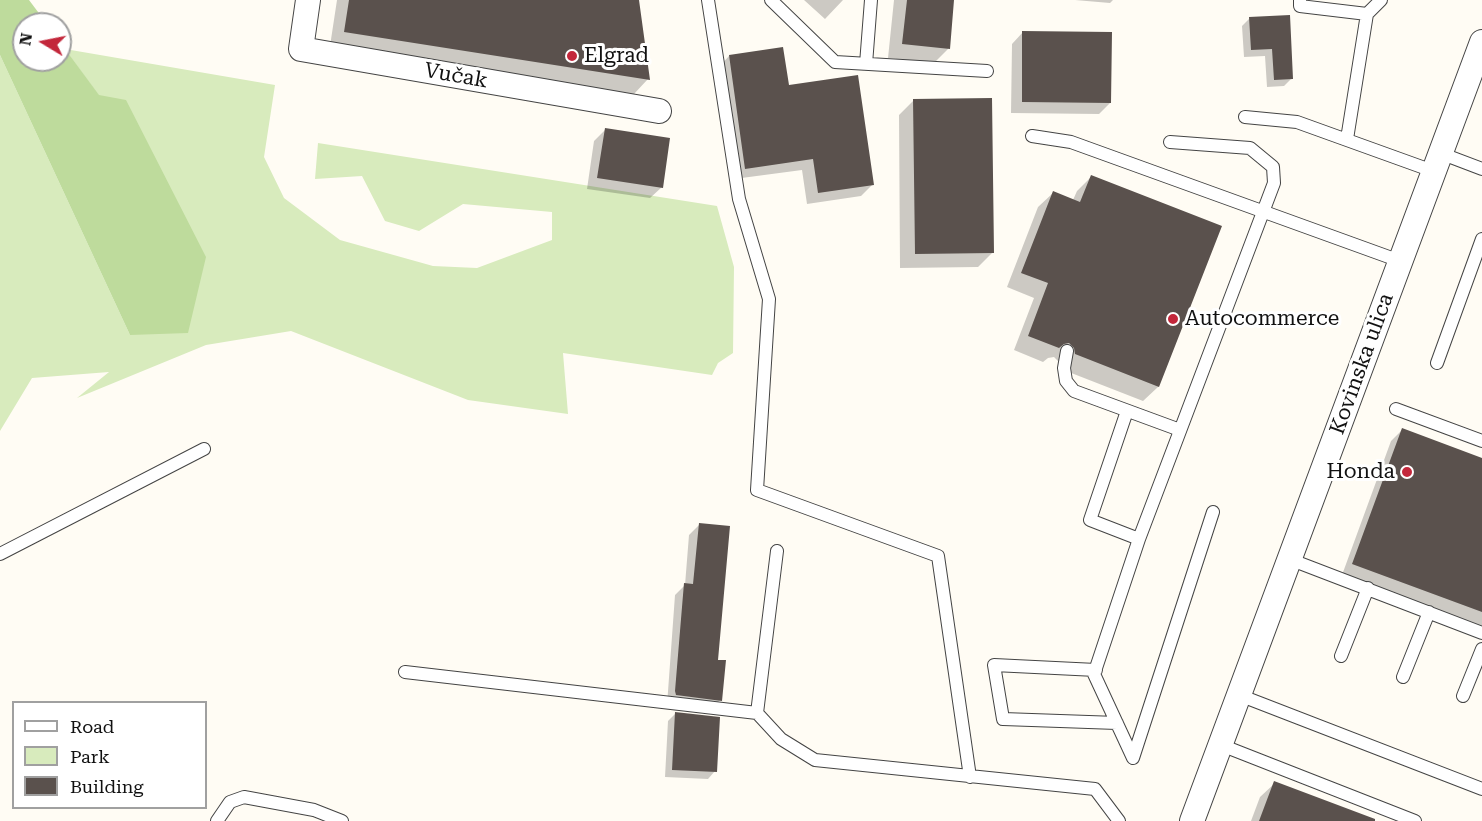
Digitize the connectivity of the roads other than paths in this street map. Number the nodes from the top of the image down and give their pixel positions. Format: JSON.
{"nodes":[{"id":1,"x":308,"y":0,"type":"edge"},
{"id":2,"x":708,"y":0,"type":"edge"},
{"id":3,"x":771,"y":0,"type":"edge"},
{"id":4,"x":871,"y":0,"type":"edge"},
{"id":5,"x":1300,"y":0,"type":"edge"},
{"id":6,"x":1381,"y":0,"type":"edge"},
{"id":7,"x":1367,"y":14,"type":"junction"},
{"id":8,"x":1482,"y":42,"type":"edge"},
{"id":9,"x":866,"y":64,"type":"junction"},
{"id":10,"x":987,"y":71,"type":"dead end"},
{"id":11,"x":660,"y":111,"type":"dead end"},
{"id":12,"x":1245,"y":117,"type":"dead end"},
{"id":13,"x":1032,"y":136,"type":"dead end"},
{"id":14,"x":1347,"y":139,"type":"junction"},
{"id":15,"x":1170,"y":142,"type":"dead end"},
{"id":16,"x":1437,"y":162,"type":"junction"},
{"id":17,"x":1482,"y":169,"type":"edge"},
{"id":18,"x":1265,"y":211,"type":"junction"},
{"id":19,"x":1482,"y":239,"type":"edge"},
{"id":20,"x":1400,"y":261,"type":"junction"},
{"id":21,"x":1067,"y":351,"type":"dead end"},
{"id":22,"x":1437,"y":363,"type":"dead end"},
{"id":23,"x":1396,"y":409,"type":"dead end"},
{"id":24,"x":1127,"y":411,"type":"junction"},
{"id":25,"x":1180,"y":430,"type":"junction"},
{"id":26,"x":1482,"y":441,"type":"edge"},
{"id":27,"x":204,"y":449,"type":"dead end"},
{"id":28,"x":1213,"y":512,"type":"dead end"},
{"id":29,"x":1139,"y":538,"type":"junction"},
{"id":30,"x":777,"y":551,"type":"dead end"},
{"id":31,"x":0,"y":554,"type":"edge"},
{"id":32,"x":1290,"y":559,"type":"junction"},
{"id":33,"x":1368,"y":588,"type":"junction"},
{"id":34,"x":1429,"y":612,"type":"junction"},
{"id":35,"x":1482,"y":633,"type":"edge"},
{"id":36,"x":1482,"y":649,"type":"edge"},
{"id":37,"x":1341,"y":656,"type":"dead end"},
{"id":38,"x":1096,"y":670,"type":"junction"},
{"id":39,"x":405,"y":672,"type":"dead end"},
{"id":40,"x":1403,"y":677,"type":"dead end"},
{"id":41,"x":1239,"y":695,"type":"junction"},
{"id":42,"x":1463,"y":696,"type":"dead end"},
{"id":43,"x":757,"y":713,"type":"junction"},
{"id":44,"x":1117,"y":723,"type":"junction"},
{"id":45,"x":1221,"y":745,"type":"junction"},
{"id":46,"x":970,"y":777,"type":"junction"},
{"id":47,"x":1482,"y":789,"type":"edge"},
{"id":48,"x":217,"y":821,"type":"edge"},
{"id":49,"x":342,"y":821,"type":"edge"},
{"id":50,"x":1119,"y":821,"type":"edge"},
{"id":51,"x":1192,"y":821,"type":"edge"},
{"id":52,"x":1415,"y":821,"type":"edge"}],
"edges":[{"from":1,"to":11,"type":"street","name":"Vučak"},
{"from":2,"to":46,"type":"lane"},
{"from":3,"to":9,"type":"lane"},
{"from":4,"to":9,"type":"lane"},
{"from":5,"to":7,"type":"lane"},
{"from":6,"to":7,"type":"lane"},
{"from":7,"to":14,"type":"lane"},
{"from":8,"to":16,"type":"street","name":"Kovinska ulica"},
{"from":9,"to":10,"type":"lane"},
{"from":12,"to":14,"type":"lane"},
{"from":13,"to":18,"type":"lane"},
{"from":14,"to":16,"type":"lane"},
{"from":15,"to":18,"type":"lane"},
{"from":16,"to":17,"type":"lane"},
{"from":16,"to":20,"type":"street","name":"Kovinska ulica"},
{"from":18,"to":20,"type":"lane"},
{"from":18,"to":25,"type":"lane"},
{"from":19,"to":22,"type":"lane"},
{"from":20,"to":32,"type":"street","name":"Kovinska ulica"},
{"from":21,"to":24,"type":"lane"},
{"from":23,"to":26,"type":"lane"},
{"from":24,"to":25,"type":"lane"},
{"from":24,"to":29,"type":"lane"},
{"from":25,"to":29,"type":"lane"},
{"from":27,"to":31,"type":"lane"},
{"from":28,"to":44,"type":"lane"},
{"from":29,"to":38,"type":"lane"},
{"from":30,"to":43,"type":"lane"},
{"from":32,"to":33,"type":"lane"},
{"from":32,"to":41,"type":"street","name":"Kovinska ulica"},
{"from":33,"to":34,"type":"lane"},
{"from":33,"to":37,"type":"lane"},
{"from":34,"to":35,"type":"lane"},
{"from":34,"to":40,"type":"lane"},
{"from":36,"to":42,"type":"lane"},
{"from":38,"to":44,"type":"lane"},
{"from":38,"to":44,"type":"lane"},
{"from":39,"to":43,"type":"lane"},
{"from":41,"to":45,"type":"street","name":"Kovinska ulica"},
{"from":41,"to":47,"type":"lane"},
{"from":43,"to":46,"type":"lane"},
{"from":45,"to":51,"type":"street","name":"Kovinska ulica"},
{"from":45,"to":52,"type":"lane"},
{"from":46,"to":50,"type":"lane"},
{"from":48,"to":49,"type":"lane"}]}
